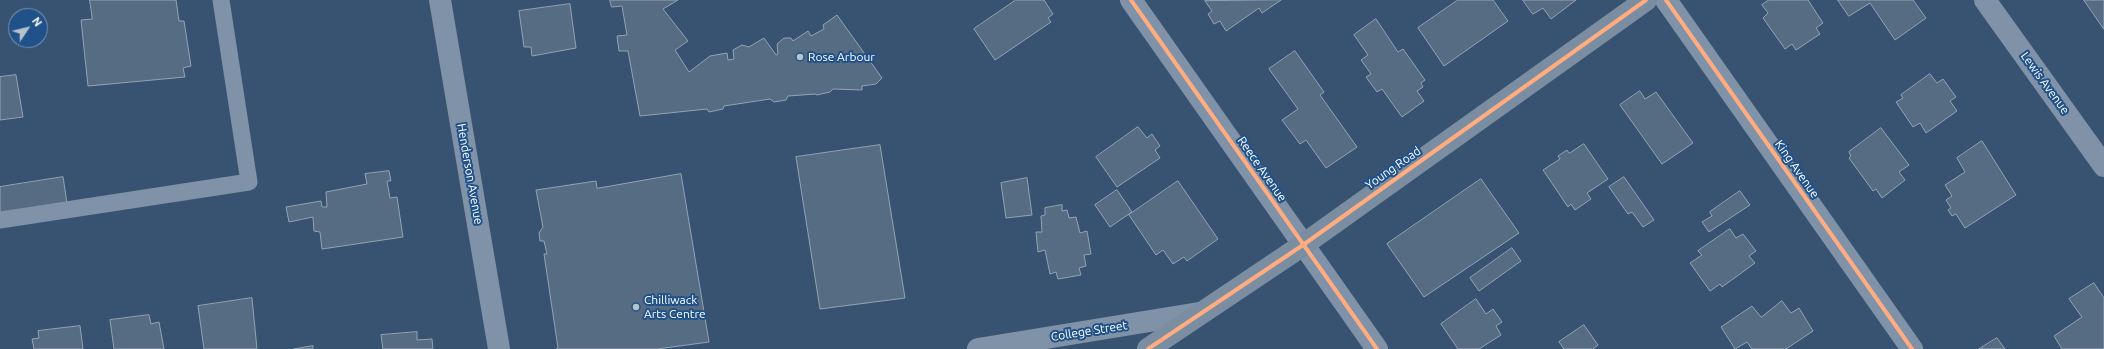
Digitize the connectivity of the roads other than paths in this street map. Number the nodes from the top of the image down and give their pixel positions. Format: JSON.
{"nodes":[{"id":1,"x":221,"y":0,"type":"edge"},
{"id":2,"x":440,"y":0,"type":"edge"},
{"id":3,"x":1131,"y":0,"type":"edge"},
{"id":4,"x":1646,"y":0,"type":"edge"},
{"id":5,"x":1666,"y":0,"type":"edge"},
{"id":6,"x":1985,"y":0,"type":"edge"},
{"id":7,"x":2104,"y":166,"type":"edge"},
{"id":8,"x":0,"y":220,"type":"edge"},
{"id":9,"x":1303,"y":245,"type":"junction"},
{"id":10,"x":1199,"y":313,"type":"junction"},
{"id":11,"x":499,"y":349,"type":"edge"},
{"id":12,"x":978,"y":349,"type":"edge"},
{"id":13,"x":1148,"y":349,"type":"edge"},
{"id":14,"x":1377,"y":349,"type":"edge"},
{"id":15,"x":1912,"y":349,"type":"edge"}],
"edges":[{"from":1,"to":8,"type":"lane"},
{"from":2,"to":11,"type":"street","name":"Henderson Avenue"},
{"from":3,"to":9,"type":"street","name":"Reece Avenue"},
{"from":4,"to":9,"type":"street","name":"Young Road"},
{"from":5,"to":15,"type":"street","name":"King Avenue"},
{"from":6,"to":7,"type":"street","name":"Lewis Avenue"},
{"from":9,"to":10,"type":"street","name":"Young Road"},
{"from":9,"to":14,"type":"street","name":"Reece Avenue"},
{"from":10,"to":12,"type":"street","name":"College Street"},
{"from":10,"to":13,"type":"street","name":"Young Road"}]}
